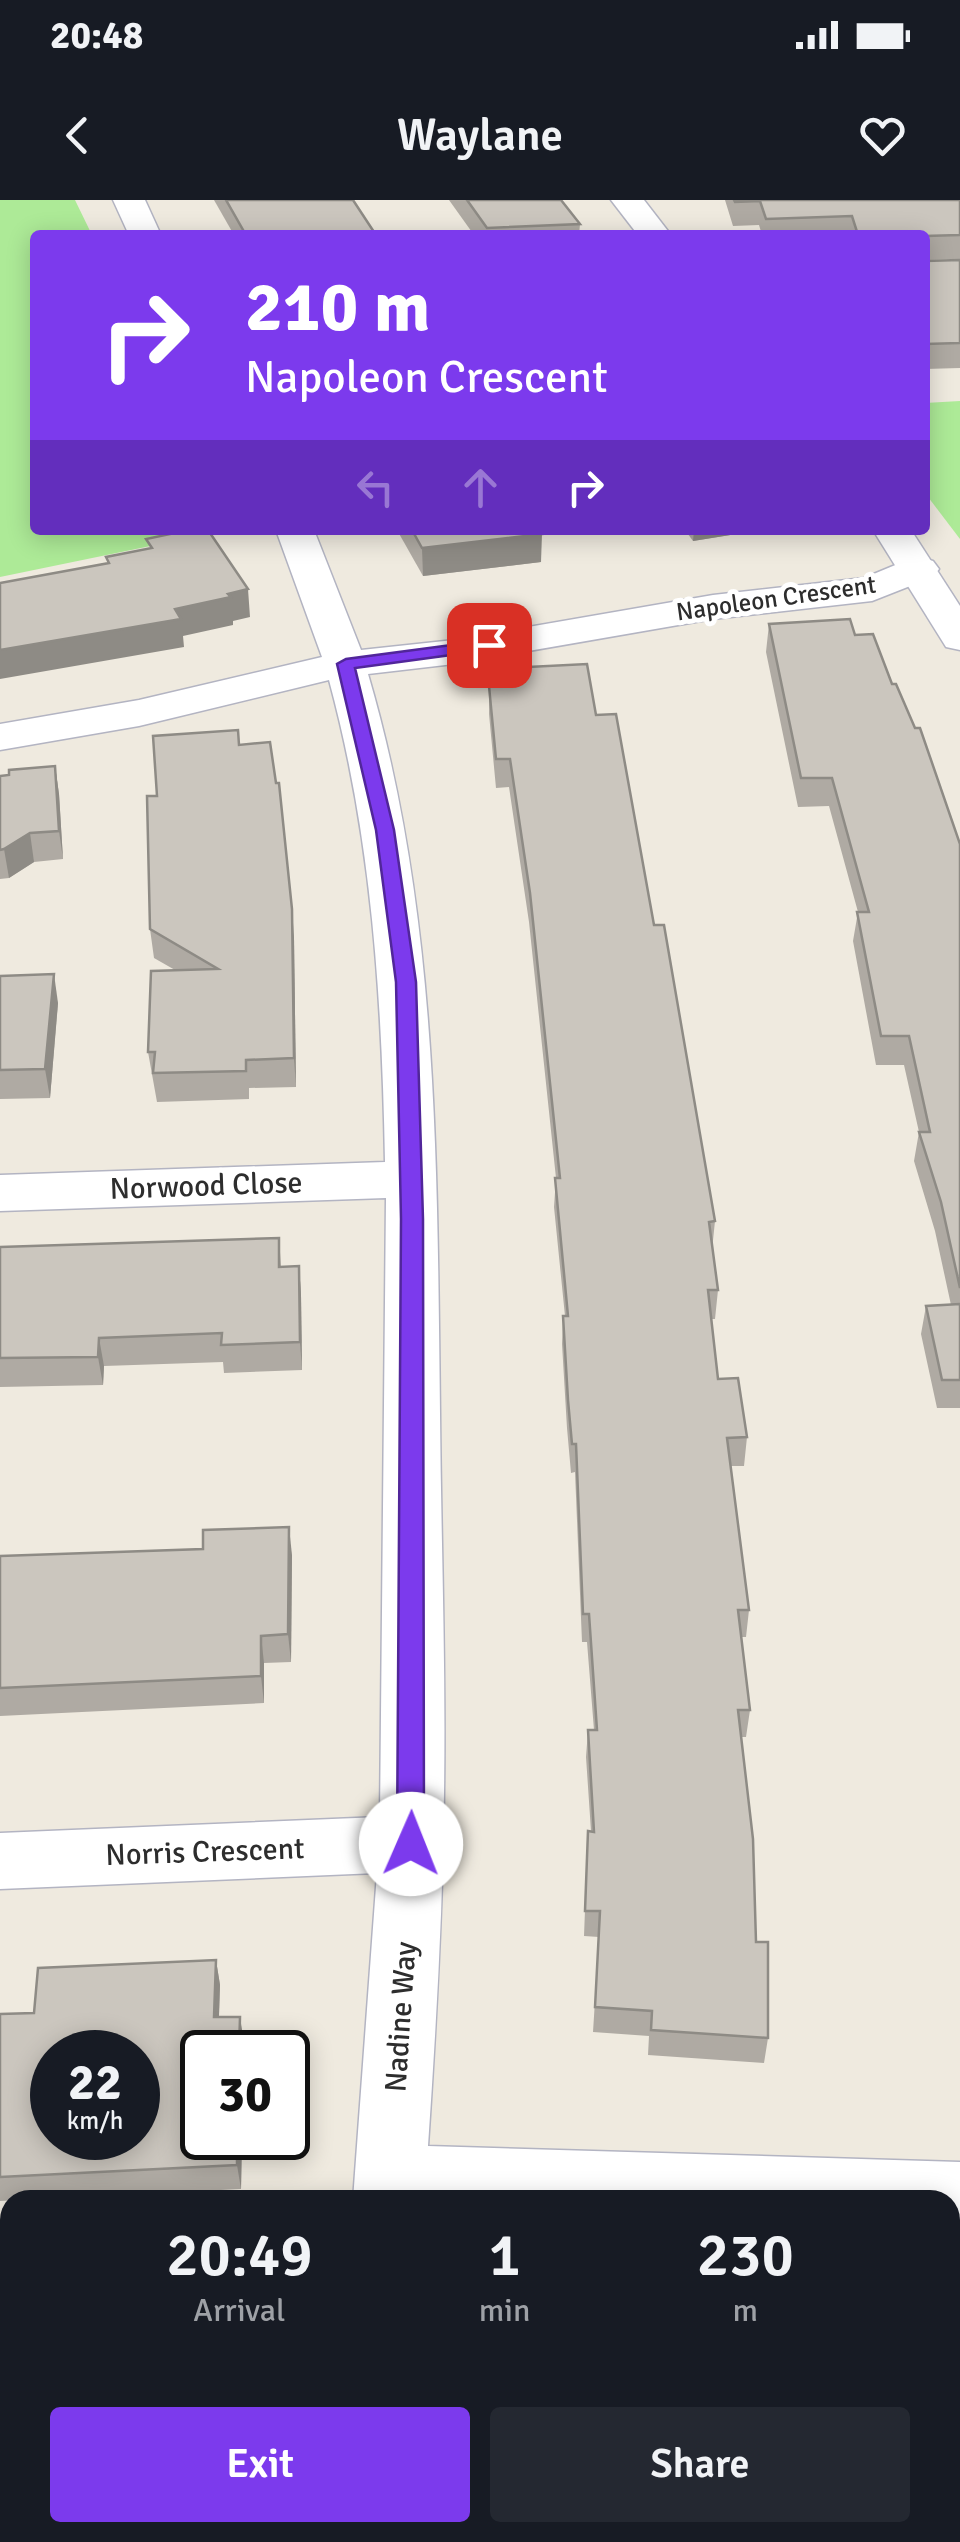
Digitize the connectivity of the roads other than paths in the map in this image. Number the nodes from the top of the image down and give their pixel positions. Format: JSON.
{"nodes":[{"id":1,"x":129,"y":200,"type":"edge"},
{"id":2,"x":627,"y":200,"type":"edge"},
{"id":3,"x":143,"y":230,"type":"edge"},
{"id":4,"x":651,"y":230,"type":"edge"},
{"id":5,"x":297,"y":535,"type":"edge"},
{"id":6,"x":895,"y":535,"type":"edge"},
{"id":7,"x":919,"y":569,"type":"junction"},
{"id":8,"x":675,"y":576,"type":"dead end"},
{"id":9,"x":475,"y":610,"type":"dead end"},
{"id":10,"x":960,"y":638,"type":"edge"},
{"id":11,"x":346,"y":664,"type":"junction"},
{"id":12,"x":0,"y":737,"type":"edge"},
{"id":13,"x":412,"y":1179,"type":"junction"},
{"id":14,"x":0,"y":1193,"type":"edge"},
{"id":15,"x":411,"y":1844,"type":"junction"},
{"id":16,"x":0,"y":1861,"type":"edge"},
{"id":17,"x":390,"y":2189,"type":"edge"},
{"id":18,"x":471,"y":2190,"type":"edge"}],
"edges":[{"from":1,"to":3,"type":"street"},
{"from":2,"to":4,"type":"street"},
{"from":5,"to":11,"type":"street","name":"Nadine Way"},
{"from":6,"to":7,"type":"street"},
{"from":7,"to":8,"type":"street","name":"Napoleon Crescent"},
{"from":7,"to":10,"type":"street"},
{"from":7,"to":11,"type":"street","name":"Napoleon Crescent"},
{"from":9,"to":11,"type":"street","name":"Napoleon Crescent"},
{"from":11,"to":12,"type":"street","name":"Napoleon Crescent"},
{"from":11,"to":13,"type":"street","name":"Nadine Way"},
{"from":13,"to":14,"type":"street","name":"Norwood Close"},
{"from":13,"to":15,"type":"street","name":"Nadine Way"},
{"from":15,"to":16,"type":"street","name":"Norris Crescent"},
{"from":15,"to":17,"type":"street","name":"Nadine Way"},
{"from":17,"to":18,"type":"street"}]}
